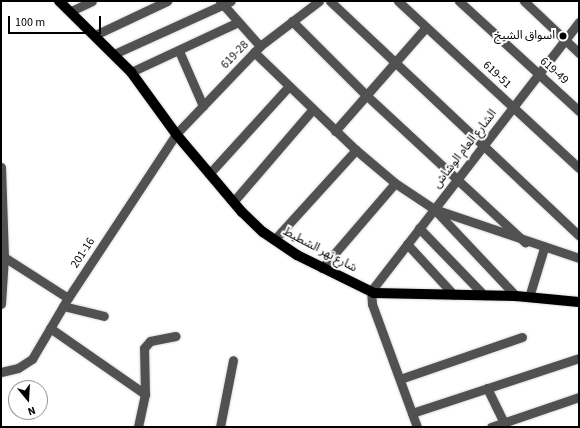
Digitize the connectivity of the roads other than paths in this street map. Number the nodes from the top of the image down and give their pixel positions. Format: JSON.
{"nodes":[{"id":1,"x":59,"y":1,"type":"edge"},
{"id":2,"x":92,"y":1,"type":"edge"},
{"id":3,"x":167,"y":1,"type":"edge"},
{"id":4,"x":319,"y":1,"type":"edge"},
{"id":5,"x":330,"y":1,"type":"edge"},
{"id":6,"x":398,"y":1,"type":"edge"},
{"id":7,"x":459,"y":1,"type":"edge"},
{"id":8,"x":524,"y":1,"type":"edge"},
{"id":9,"x":225,"y":2,"type":"edge"},
{"id":10,"x":71,"y":11,"type":"junction"},
{"id":11,"x":292,"y":21,"type":"junction"},
{"id":12,"x":238,"y":22,"type":"junction"},
{"id":13,"x":579,"y":22,"type":"edge"},
{"id":14,"x":426,"y":27,"type":"junction"},
{"id":15,"x":95,"y":36,"type":"junction"},
{"id":16,"x":565,"y":40,"type":"junction"},
{"id":17,"x":257,"y":49,"type":"junction"},
{"id":18,"x":178,"y":51,"type":"junction"},
{"id":19,"x":579,"y":53,"type":"edge"},
{"id":20,"x":114,"y":54,"type":"junction"},
{"id":21,"x":394,"y":63,"type":"junction"},
{"id":22,"x":131,"y":72,"type":"junction"},
{"id":23,"x":539,"y":74,"type":"junction"},
{"id":24,"x":289,"y":86,"type":"junction"},
{"id":25,"x":366,"y":95,"type":"junction"},
{"id":26,"x":203,"y":106,"type":"junction"},
{"id":27,"x":513,"y":107,"type":"junction"},
{"id":28,"x":312,"y":110,"type":"junction"},
{"id":29,"x":579,"y":111,"type":"edge"},
{"id":30,"x":335,"y":131,"type":"junction"},
{"id":31,"x":176,"y":134,"type":"junction"},
{"id":32,"x":483,"y":146,"type":"junction"},
{"id":33,"x":356,"y":150,"type":"junction"},
{"id":34,"x":1,"y":167,"type":"edge"},
{"id":35,"x":579,"y":168,"type":"edge"},
{"id":36,"x":209,"y":174,"type":"junction"},
{"id":37,"x":457,"y":179,"type":"junction"},
{"id":38,"x":2,"y":180,"type":"edge"},
{"id":39,"x":395,"y":183,"type":"junction"},
{"id":40,"x":233,"y":202,"type":"junction"},
{"id":41,"x":434,"y":209,"type":"junction"},
{"id":42,"x":419,"y":228,"type":"junction"},
{"id":43,"x":579,"y":236,"type":"edge"},
{"id":44,"x":274,"y":240,"type":"junction"},
{"id":45,"x":525,"y":242,"type":"junction"},
{"id":46,"x":406,"y":244,"type":"junction"},
{"id":47,"x":544,"y":248,"type":"junction"},
{"id":48,"x":4,"y":257,"type":"junction"},
{"id":49,"x":579,"y":258,"type":"edge"},
{"id":50,"x":322,"y":268,"type":"junction"},
{"id":51,"x":371,"y":291,"type":"junction"},
{"id":52,"x":454,"y":295,"type":"junction"},
{"id":53,"x":484,"y":295,"type":"junction"},
{"id":54,"x":516,"y":296,"type":"junction"},
{"id":55,"x":528,"y":297,"type":"junction"},
{"id":56,"x":68,"y":298,"type":"junction"},
{"id":57,"x":579,"y":302,"type":"edge"},
{"id":58,"x":1,"y":304,"type":"edge"},
{"id":59,"x":63,"y":306,"type":"junction"},
{"id":60,"x":104,"y":316,"type":"dead end"},
{"id":61,"x":50,"y":328,"type":"junction"},
{"id":62,"x":176,"y":336,"type":"dead end"},
{"id":63,"x":522,"y":337,"type":"dead end"},
{"id":64,"x":579,"y":358,"type":"edge"},
{"id":65,"x":233,"y":360,"type":"dead end"},
{"id":66,"x":1,"y":372,"type":"edge"},
{"id":67,"x":400,"y":379,"type":"junction"},
{"id":68,"x":488,"y":388,"type":"junction"},
{"id":69,"x":144,"y":394,"type":"junction"},
{"id":70,"x":579,"y":397,"type":"edge"},
{"id":71,"x":412,"y":413,"type":"junction"},
{"id":72,"x":504,"y":423,"type":"junction"},
{"id":73,"x":138,"y":427,"type":"edge"},
{"id":74,"x":220,"y":427,"type":"edge"},
{"id":75,"x":417,"y":427,"type":"edge"},
{"id":76,"x":491,"y":427,"type":"edge"}],
"edges":[{"from":1,"to":10,"type":"main road","name":"شارع نهر الشطيط"},
{"from":2,"to":10,"type":"street"},
{"from":3,"to":15,"type":"street"},
{"from":4,"to":11,"type":"street","name":"619-28"},
{"from":5,"to":21,"type":"street"},
{"from":6,"to":14,"type":"street","name":"619-51"},
{"from":7,"to":23,"type":"street","name":"619-49"},
{"from":8,"to":16,"type":"street"},
{"from":9,"to":12,"type":"street"},
{"from":9,"to":20,"type":"street"},
{"from":10,"to":15,"type":"main road","name":"شارع نهر الشطيط"},
{"from":11,"to":17,"type":"street","name":"619-28"},
{"from":11,"to":25,"type":"street"},
{"from":12,"to":17,"type":"street"},
{"from":12,"to":18,"type":"street"},
{"from":13,"to":16,"type":"street","name":"الشارع العام الوشاش"},
{"from":14,"to":21,"type":"street"},
{"from":14,"to":27,"type":"street","name":"619-51"},
{"from":15,"to":20,"type":"main road","name":"شارع نهر الشطيط"},
{"from":16,"to":19,"type":"street"},
{"from":16,"to":23,"type":"street","name":"الشارع العام الوشاش"},
{"from":17,"to":24,"type":"street"},
{"from":17,"to":26,"type":"street","name":"619-28"},
{"from":18,"to":22,"type":"street"},
{"from":18,"to":26,"type":"street"},
{"from":20,"to":22,"type":"main road","name":"شارع نهر الشطيط"},
{"from":21,"to":25,"type":"street"},
{"from":21,"to":32,"type":"street"},
{"from":22,"to":31,"type":"main road","name":"شارع نهر الشطيط"},
{"from":23,"to":27,"type":"street","name":"الشارع العام الوشاش"},
{"from":23,"to":29,"type":"street","name":"619-49"},
{"from":24,"to":28,"type":"street"},
{"from":24,"to":36,"type":"street"},
{"from":25,"to":30,"type":"street"},
{"from":25,"to":37,"type":"street"},
{"from":26,"to":31,"type":"street","name":"619-28"},
{"from":27,"to":32,"type":"street","name":"الشارع العام الوشاش"},
{"from":27,"to":35,"type":"street","name":"619-51"},
{"from":28,"to":30,"type":"street"},
{"from":28,"to":40,"type":"street"},
{"from":30,"to":33,"type":"street"},
{"from":31,"to":36,"type":"main road","name":"شارع نهر الشطيط"},
{"from":31,"to":56,"type":"street","name":"201-16"},
{"from":32,"to":37,"type":"street","name":"الشارع العام الوشاش"},
{"from":32,"to":43,"type":"street"},
{"from":33,"to":39,"type":"street"},
{"from":33,"to":44,"type":"street"},
{"from":34,"to":38,"type":"street"},
{"from":36,"to":40,"type":"main road","name":"شارع نهر الشطيط"},
{"from":37,"to":41,"type":"street","name":"الشارع العام الوشاش"},
{"from":37,"to":45,"type":"street"},
{"from":38,"to":48,"type":"street"},
{"from":39,"to":41,"type":"street"},
{"from":39,"to":50,"type":"street"},
{"from":40,"to":44,"type":"main road","name":"شارع نهر الشطيط"},
{"from":41,"to":42,"type":"street","name":"الشارع العام الوشاش"},
{"from":41,"to":45,"type":"street"},
{"from":41,"to":54,"type":"street"},
{"from":42,"to":46,"type":"street","name":"الشارع العام الوشاش"},
{"from":42,"to":53,"type":"street"},
{"from":44,"to":50,"type":"main road","name":"شارع نهر الشطيط"},
{"from":45,"to":47,"type":"street"},
{"from":46,"to":51,"type":"street","name":"الشارع العام الوشاش"},
{"from":46,"to":52,"type":"street"},
{"from":47,"to":49,"type":"street"},
{"from":47,"to":55,"type":"street"},
{"from":48,"to":56,"type":"street"},
{"from":48,"to":58,"type":"street"},
{"from":50,"to":51,"type":"main road","name":"شارع نهر الشطيط"},
{"from":51,"to":52,"type":"main road","name":"شارع نهر الشطيط"},
{"from":51,"to":67,"type":"street"},
{"from":52,"to":53,"type":"main road","name":"شارع نهر الشطيط"},
{"from":53,"to":54,"type":"main road","name":"شارع نهر الشطيط"},
{"from":54,"to":55,"type":"main road","name":"شارع نهر الشطيط"},
{"from":55,"to":57,"type":"main road","name":"شارع نهر الشطيط"},
{"from":56,"to":59,"type":"street","name":"201-16"},
{"from":59,"to":60,"type":"street"},
{"from":59,"to":61,"type":"street","name":"201-16"},
{"from":61,"to":66,"type":"street","name":"201-16"},
{"from":61,"to":69,"type":"street"},
{"from":62,"to":69,"type":"street"},
{"from":63,"to":67,"type":"street"},
{"from":64,"to":68,"type":"street"},
{"from":65,"to":74,"type":"street"},
{"from":67,"to":71,"type":"street"},
{"from":68,"to":71,"type":"street"},
{"from":68,"to":72,"type":"street"},
{"from":69,"to":73,"type":"street"},
{"from":70,"to":72,"type":"street"},
{"from":71,"to":75,"type":"street"},
{"from":72,"to":76,"type":"street"}]}
